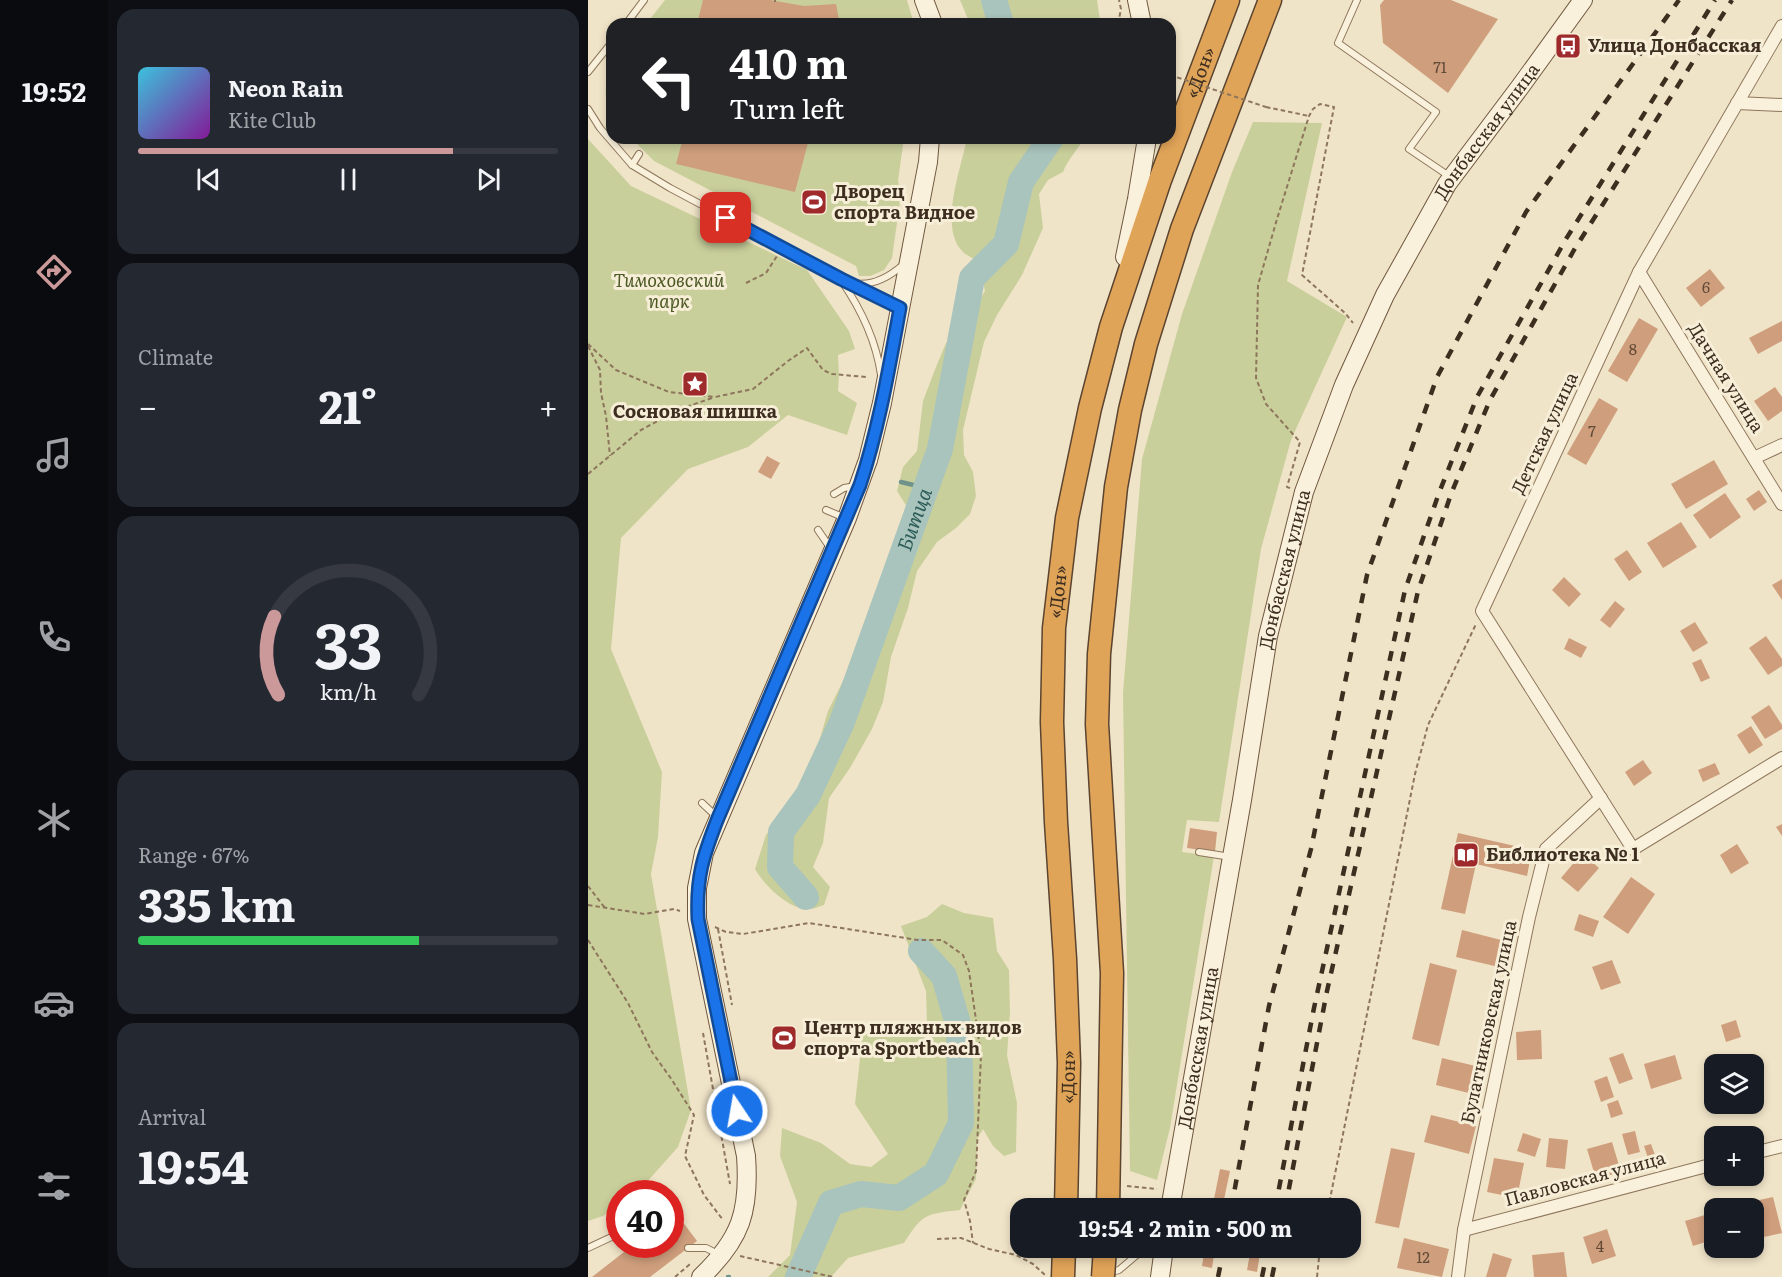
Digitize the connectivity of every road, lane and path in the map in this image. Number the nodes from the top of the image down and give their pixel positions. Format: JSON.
{"nodes":[{"id":1,"x":644,"y":0,"type":"edge"},
{"id":2,"x":924,"y":0,"type":"edge"},
{"id":3,"x":1119,"y":0,"type":"edge"},
{"id":4,"x":1137,"y":0,"type":"edge"},
{"id":5,"x":1228,"y":0,"type":"edge"},
{"id":6,"x":1270,"y":0,"type":"edge"},
{"id":7,"x":1357,"y":0,"type":"edge"},
{"id":8,"x":1582,"y":0,"type":"edge"},
{"id":9,"x":630,"y":18,"type":"edge"},
{"id":10,"x":931,"y":18,"type":"edge"},
{"id":11,"x":1119,"y":18,"type":"edge"},
{"id":12,"x":1141,"y":18,"type":"edge"},
{"id":13,"x":1782,"y":26,"type":"edge"},
{"id":14,"x":606,"y":50,"type":"edge"},
{"id":15,"x":588,"y":72,"type":"edge"},
{"id":16,"x":1176,"y":77,"type":"edge"},
{"id":17,"x":1737,"y":103,"type":"junction"},
{"id":18,"x":1782,"y":105,"type":"edge"},
{"id":19,"x":588,"y":109,"type":"edge"},
{"id":20,"x":1309,"y":116,"type":"junction"},
{"id":21,"x":606,"y":135,"type":"edge"},
{"id":22,"x":1176,"y":138,"type":"edge"},
{"id":23,"x":614,"y":144,"type":"edge"},
{"id":24,"x":930,"y":144,"type":"edge"},
{"id":25,"x":1146,"y":144,"type":"edge"},
{"id":26,"x":1174,"y":144,"type":"edge"},
{"id":27,"x":639,"y":154,"type":"dead end"},
{"id":28,"x":632,"y":165,"type":"junction"},
{"id":29,"x":1452,"y":178,"type":"junction"},
{"id":30,"x":782,"y":248,"type":"junction"},
{"id":31,"x":910,"y":255,"type":"junction"},
{"id":32,"x":1639,"y":272,"type":"junction"},
{"id":33,"x":841,"y":279,"type":"junction"},
{"id":34,"x":746,"y":283,"type":"dead end"},
{"id":35,"x":900,"y":308,"type":"junction"},
{"id":36,"x":1353,"y":323,"type":"dead end"},
{"id":37,"x":1111,"y":327,"type":"junction"},
{"id":38,"x":588,"y":345,"type":"edge"},
{"id":39,"x":866,"y":377,"type":"dead end"},
{"id":40,"x":884,"y":395,"type":"junction"},
{"id":41,"x":715,"y":397,"type":"junction"},
{"id":42,"x":1300,"y":442,"type":"dead end"},
{"id":43,"x":1782,"y":445,"type":"edge"},
{"id":44,"x":610,"y":456,"type":"junction"},
{"id":45,"x":1754,"y":458,"type":"junction"},
{"id":46,"x":588,"y":474,"type":"edge"},
{"id":47,"x":860,"y":485,"type":"junction"},
{"id":48,"x":834,"y":494,"type":"dead end"},
{"id":49,"x":1782,"y":504,"type":"edge"},
{"id":50,"x":826,"y":510,"type":"dead end"},
{"id":51,"x":847,"y":518,"type":"junction"},
{"id":52,"x":818,"y":530,"type":"dead end"},
{"id":53,"x":833,"y":551,"type":"junction"},
{"id":54,"x":1482,"y":611,"type":"junction"},
{"id":55,"x":1782,"y":758,"type":"edge"},
{"id":56,"x":1601,"y":798,"type":"junction"},
{"id":57,"x":702,"y":803,"type":"dead end"},
{"id":58,"x":718,"y":818,"type":"junction"},
{"id":59,"x":1199,"y":852,"type":"dead end"},
{"id":60,"x":1232,"y":857,"type":"junction"},
{"id":61,"x":588,"y":886,"type":"edge"},
{"id":62,"x":588,"y":905,"type":"edge"},
{"id":63,"x":605,"y":908,"type":"junction"},
{"id":64,"x":698,"y":919,"type":"junction"},
{"id":65,"x":588,"y":940,"type":"edge"},
{"id":66,"x":702,"y":1026,"type":"dead end"},
{"id":67,"x":1782,"y":1146,"type":"edge"},
{"id":68,"x":1764,"y":1150,"type":"edge"},
{"id":69,"x":1704,"y":1167,"type":"edge"},
{"id":70,"x":730,"y":1184,"type":"dead end"},
{"id":71,"x":1109,"y":1185,"type":"junction"},
{"id":72,"x":1162,"y":1189,"type":"dead end"},
{"id":73,"x":1066,"y":1198,"type":"edge"},
{"id":74,"x":1108,"y":1198,"type":"edge"},
{"id":75,"x":1172,"y":1198,"type":"edge"},
{"id":76,"x":1330,"y":1198,"type":"edge"},
{"id":77,"x":726,"y":1212,"type":"dead end"},
{"id":78,"x":1464,"y":1230,"type":"junction"},
{"id":79,"x":937,"y":1239,"type":"dead end"},
{"id":80,"x":606,"y":1240,"type":"edge"},
{"id":81,"x":973,"y":1243,"type":"junction"},
{"id":82,"x":588,"y":1248,"type":"edge"},
{"id":83,"x":688,"y":1248,"type":"dead end"},
{"id":84,"x":722,"y":1253,"type":"junction"},
{"id":85,"x":1064,"y":1258,"type":"edge"},
{"id":86,"x":1104,"y":1258,"type":"edge"},
{"id":87,"x":1133,"y":1258,"type":"edge"},
{"id":88,"x":1163,"y":1258,"type":"edge"},
{"id":89,"x":1319,"y":1258,"type":"edge"},
{"id":90,"x":675,"y":1277,"type":"edge"},
{"id":91,"x":701,"y":1277,"type":"edge"},
{"id":92,"x":833,"y":1277,"type":"edge"},
{"id":93,"x":1047,"y":1277,"type":"edge"},
{"id":94,"x":1063,"y":1277,"type":"edge"},
{"id":95,"x":1093,"y":1277,"type":"edge"},
{"id":96,"x":1103,"y":1277,"type":"edge"},
{"id":97,"x":1160,"y":1277,"type":"edge"},
{"id":98,"x":1317,"y":1277,"type":"edge"},
{"id":99,"x":1458,"y":1277,"type":"edge"}],
"edges":[{"from":1,"to":9,"type":"lane"},
{"from":2,"to":10,"type":"street"},
{"from":3,"to":11,"type":"path"},
{"from":4,"to":12,"type":"street"},
{"from":5,"to":22,"type":"highway","name":"«Дон»"},
{"from":6,"to":71,"type":"highway","name":"«Дон»"},
{"from":7,"to":29,"type":"lane"},
{"from":8,"to":29,"type":"street","name":"Донбасская улица"},
{"from":13,"to":17,"type":"street","name":"Детская улица"},
{"from":14,"to":15,"type":"lane"},
{"from":16,"to":20,"type":"path","bridge":true},
{"from":17,"to":18,"type":"street"},
{"from":17,"to":32,"type":"street","name":"Детская улица"},
{"from":19,"to":21,"type":"lane"},
{"from":20,"to":36,"type":"path"},
{"from":20,"to":42,"type":"path"},
{"from":23,"to":28,"type":"lane"},
{"from":24,"to":31,"type":"street"},
{"from":25,"to":37,"type":"street"},
{"from":26,"to":37,"type":"highway","name":"«Дон»"},
{"from":27,"to":28,"type":"lane"},
{"from":28,"to":30,"type":"lane"},
{"from":29,"to":60,"type":"street","name":"Донбасская улица"},
{"from":30,"to":33,"type":"lane"},
{"from":30,"to":34,"type":"path"},
{"from":31,"to":33,"type":"lane"},
{"from":31,"to":35,"type":"street"},
{"from":32,"to":45,"type":"street","name":"Дачная улица"},
{"from":32,"to":54,"type":"street","name":"Детская улица"},
{"from":33,"to":35,"type":"lane"},
{"from":33,"to":40,"type":"lane"},
{"from":35,"to":40,"type":"street"},
{"from":37,"to":73,"type":"highway","name":"«Дон»"},
{"from":38,"to":41,"type":"path"},
{"from":38,"to":44,"type":"path"},
{"from":39,"to":41,"type":"path"},
{"from":40,"to":47,"type":"street"},
{"from":41,"to":44,"type":"path"},
{"from":43,"to":45,"type":"street"},
{"from":44,"to":46,"type":"path"},
{"from":45,"to":49,"type":"street","name":"Дачная улица"},
{"from":47,"to":48,"type":"lane"},
{"from":47,"to":51,"type":"street"},
{"from":50,"to":51,"type":"lane"},
{"from":51,"to":53,"type":"street"},
{"from":52,"to":53,"type":"lane"},
{"from":53,"to":58,"type":"street"},
{"from":54,"to":56,"type":"street"},
{"from":54,"to":76,"type":"path"},
{"from":55,"to":56,"type":"street"},
{"from":56,"to":78,"type":"street","name":"Булатниковская улица"},
{"from":57,"to":58,"type":"lane"},
{"from":58,"to":64,"type":"street"},
{"from":59,"to":60,"type":"lane"},
{"from":60,"to":75,"type":"street","name":"Донбасская улица"},
{"from":61,"to":63,"type":"path"},
{"from":62,"to":63,"type":"path"},
{"from":63,"to":64,"type":"path"},
{"from":64,"to":81,"type":"path"},
{"from":64,"to":84,"type":"street"},
{"from":65,"to":77,"type":"path"},
{"from":66,"to":70,"type":"path"},
{"from":67,"to":68,"type":"street"},
{"from":69,"to":78,"type":"street","name":"Павловская улица"},
{"from":71,"to":72,"type":"path"},
{"from":71,"to":74,"type":"highway","name":"«Дон»"},
{"from":78,"to":99,"type":"street","name":"Булатниковская улица"},
{"from":79,"to":81,"type":"path"},
{"from":80,"to":82,"type":"lane"},
{"from":81,"to":93,"type":"path"},
{"from":83,"to":84,"type":"lane"},
{"from":84,"to":90,"type":"path"},
{"from":84,"to":91,"type":"street"},
{"from":84,"to":92,"type":"path"},
{"from":85,"to":94,"type":"highway"},
{"from":86,"to":96,"type":"highway","bridge":true},
{"from":87,"to":95,"type":"lane"},
{"from":88,"to":97,"type":"street"},
{"from":89,"to":98,"type":"path"}]}
